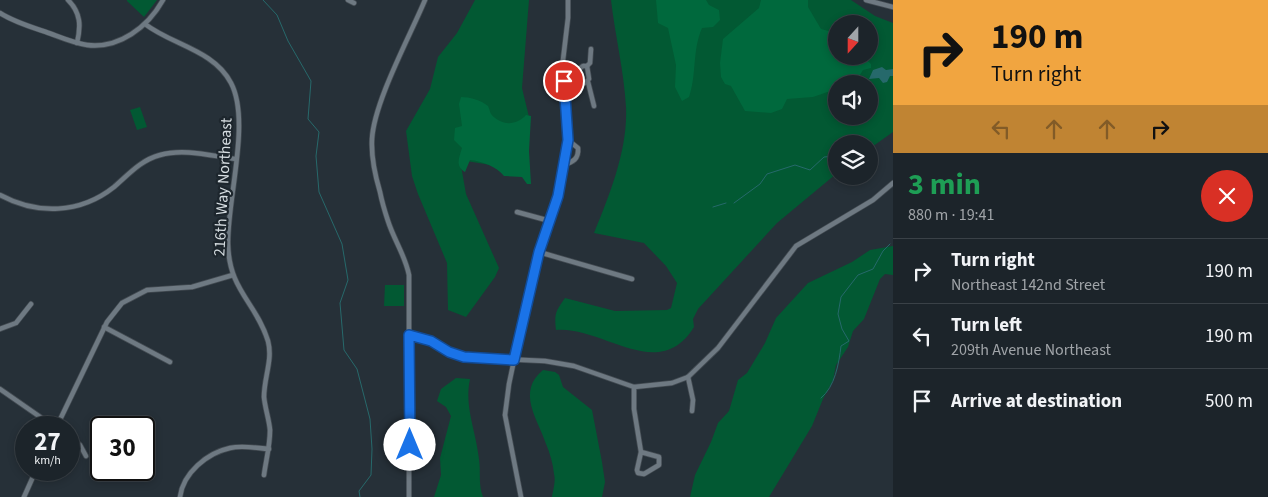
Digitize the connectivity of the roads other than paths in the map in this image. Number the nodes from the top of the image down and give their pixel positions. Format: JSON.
{"nodes":[{"id":1,"x":68,"y":0,"type":"edge"},
{"id":2,"x":162,"y":0,"type":"edge"},
{"id":3,"x":348,"y":0,"type":"edge"},
{"id":4,"x":426,"y":0,"type":"edge"},
{"id":5,"x":568,"y":0,"type":"edge"},
{"id":6,"x":866,"y":0,"type":"edge"},
{"id":7,"x":354,"y":3,"type":"dead end"},
{"id":8,"x":893,"y":7,"type":"edge"},
{"id":9,"x":0,"y":13,"type":"edge"},
{"id":10,"x":144,"y":24,"type":"junction"},
{"id":11,"x":77,"y":43,"type":"junction"},
{"id":12,"x":591,"y":49,"type":"dead end"},
{"id":13,"x":587,"y":66,"type":"junction"},
{"id":14,"x":563,"y":69,"type":"junction"},
{"id":15,"x":579,"y":69,"type":"junction"},
{"id":16,"x":578,"y":79,"type":"junction"},
{"id":17,"x":564,"y":81,"type":"junction"},
{"id":18,"x":588,"y":82,"type":"junction"},
{"id":19,"x":594,"y":106,"type":"dead end"},
{"id":20,"x":568,"y":140,"type":"junction"},
{"id":21,"x":236,"y":159,"type":"junction"},
{"id":22,"x":563,"y":165,"type":"junction"},
{"id":23,"x":893,"y":183,"type":"edge"},
{"id":24,"x":0,"y":195,"type":"edge"},
{"id":25,"x":517,"y":212,"type":"dead end"},
{"id":26,"x":550,"y":221,"type":"junction"},
{"id":27,"x":539,"y":252,"type":"junction"},
{"id":28,"x":232,"y":275,"type":"junction"},
{"id":29,"x":632,"y":279,"type":"dead end"},
{"id":30,"x":31,"y":304,"type":"dead end"},
{"id":31,"x":104,"y":327,"type":"junction"},
{"id":32,"x":0,"y":329,"type":"edge"},
{"id":33,"x":409,"y":335,"type":"junction"},
{"id":34,"x":514,"y":360,"type":"junction"},
{"id":35,"x":170,"y":362,"type":"dead end"},
{"id":36,"x":688,"y":377,"type":"junction"},
{"id":37,"x":634,"y":386,"type":"junction"},
{"id":38,"x":0,"y":388,"type":"edge"},
{"id":39,"x":692,"y":411,"type":"dead end"},
{"id":40,"x":39,"y":416,"type":"edge"},
{"id":41,"x":62,"y":416,"type":"edge"},
{"id":42,"x":80,"y":445,"type":"edge"},
{"id":43,"x":269,"y":449,"type":"junction"},
{"id":44,"x":642,"y":452,"type":"junction"},
{"id":45,"x":86,"y":456,"type":"dead end"},
{"id":46,"x":264,"y":475,"type":"dead end"},
{"id":47,"x":31,"y":481,"type":"edge"},
{"id":48,"x":24,"y":497,"type":"edge"},
{"id":49,"x":180,"y":497,"type":"edge"},
{"id":50,"x":408,"y":497,"type":"edge"},
{"id":51,"x":521,"y":497,"type":"edge"}],
"edges":[{"from":1,"to":11,"type":"street"},
{"from":2,"to":10,"type":"street"},
{"from":3,"to":7,"type":"street"},
{"from":4,"to":33,"type":"street"},
{"from":5,"to":14,"type":"street"},
{"from":6,"to":8,"type":"street"},
{"from":9,"to":11,"type":"street"},
{"from":10,"to":11,"type":"street"},
{"from":10,"to":21,"type":"street","name":"216th Way Northeast"},
{"from":12,"to":13,"type":"street"},
{"from":13,"to":15,"type":"street"},
{"from":13,"to":18,"type":"street"},
{"from":14,"to":15,"type":"street"},
{"from":14,"to":17,"type":"street"},
{"from":15,"to":16,"type":"street"},
{"from":16,"to":17,"type":"street"},
{"from":16,"to":18,"type":"street"},
{"from":17,"to":20,"type":"street"},
{"from":18,"to":19,"type":"street"},
{"from":20,"to":22,"type":"street"},
{"from":20,"to":22,"type":"street"},
{"from":21,"to":24,"type":"street"},
{"from":21,"to":28,"type":"street","name":"216th Way Northeast"},
{"from":22,"to":26,"type":"street"},
{"from":23,"to":36,"type":"street"},
{"from":25,"to":26,"type":"street"},
{"from":26,"to":27,"type":"street"},
{"from":27,"to":29,"type":"street"},
{"from":27,"to":34,"type":"street"},
{"from":28,"to":31,"type":"street"},
{"from":28,"to":43,"type":"street","name":"216th Way Northeast"},
{"from":30,"to":32,"type":"street"},
{"from":31,"to":35,"type":"street"},
{"from":31,"to":41,"type":"street"},
{"from":33,"to":34,"type":"street"},
{"from":33,"to":50,"type":"street"},
{"from":34,"to":37,"type":"street"},
{"from":34,"to":51,"type":"street"},
{"from":36,"to":37,"type":"street"},
{"from":36,"to":39,"type":"street"},
{"from":37,"to":44,"type":"street"},
{"from":38,"to":40,"type":"street"},
{"from":42,"to":45,"type":"street"},
{"from":43,"to":46,"type":"street","name":"216th Way Northeast"},
{"from":43,"to":49,"type":"street"},
{"from":44,"to":44,"type":"street"},
{"from":47,"to":48,"type":"street"}]}
